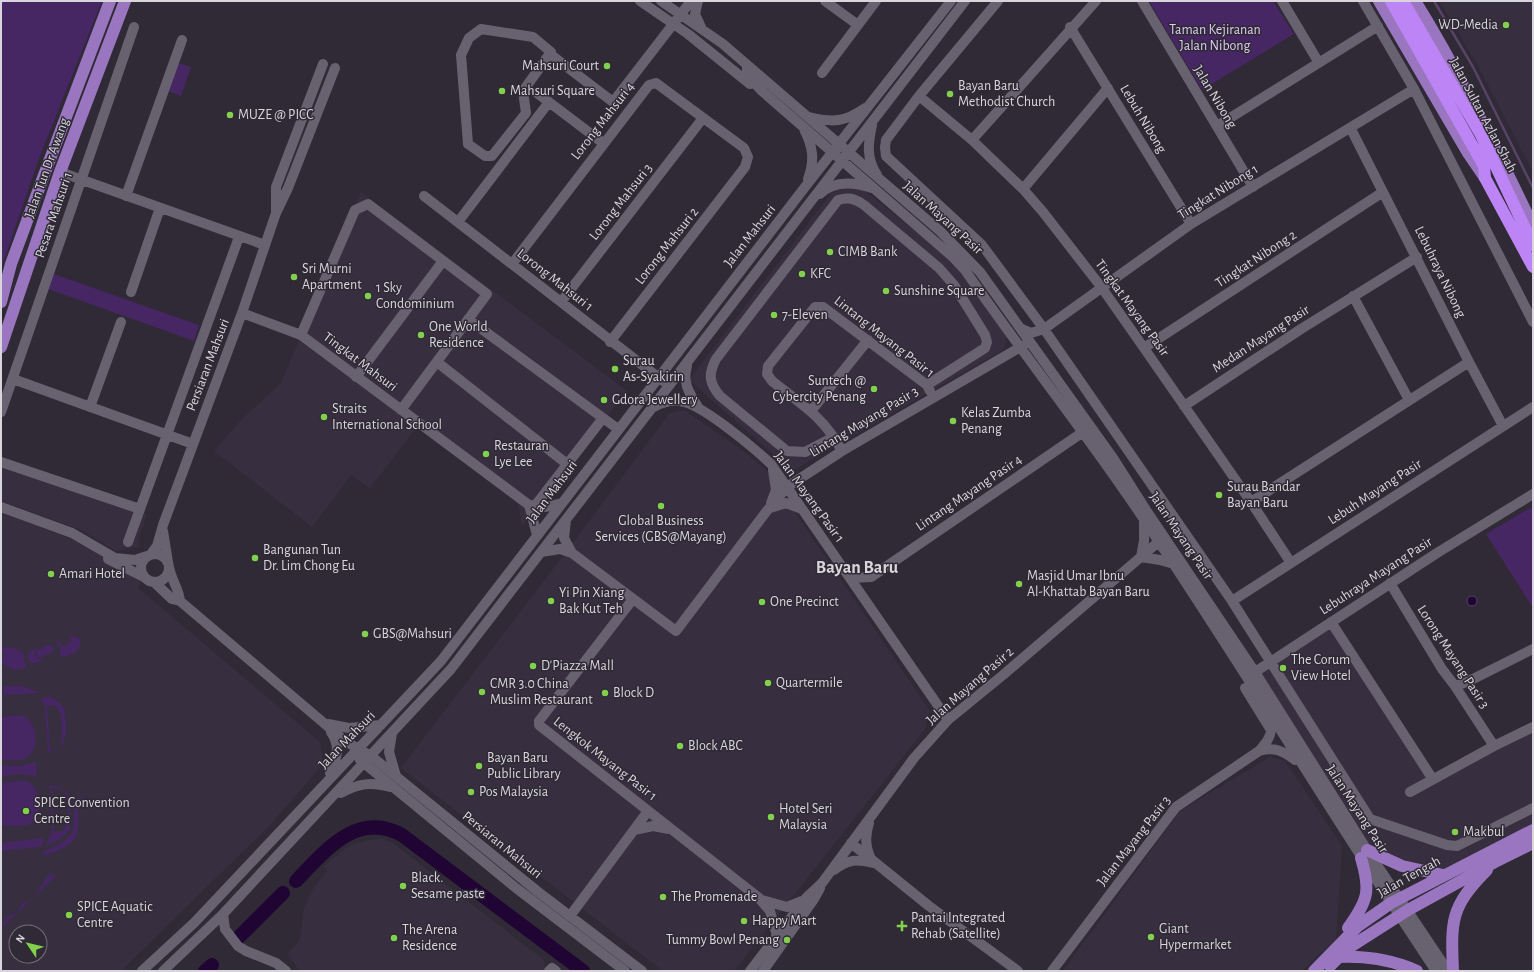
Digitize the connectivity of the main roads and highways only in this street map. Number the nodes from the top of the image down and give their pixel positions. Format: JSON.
{"nodes":[{"id":1,"x":110,"y":1,"type":"edge"},
{"id":2,"x":125,"y":1,"type":"edge"},
{"id":3,"x":1379,"y":1,"type":"edge"},
{"id":4,"x":1391,"y":1,"type":"edge"},
{"id":5,"x":1403,"y":1,"type":"edge"},
{"id":6,"x":1415,"y":1,"type":"edge"},
{"id":7,"x":1425,"y":49,"type":"junction"},
{"id":8,"x":1485,"y":178,"type":"junction"},
{"id":9,"x":1533,"y":226,"type":"edge"},
{"id":10,"x":1533,"y":244,"type":"edge"},
{"id":11,"x":1533,"y":267,"type":"edge"},
{"id":12,"x":24,"y":278,"type":"junction"},
{"id":13,"x":3,"y":292,"type":"edge"},
{"id":14,"x":13,"y":312,"type":"junction"},
{"id":15,"x":1,"y":347,"type":"edge"},
{"id":16,"x":1533,"y":830,"type":"edge"},
{"id":17,"x":1533,"y":843,"type":"edge"},
{"id":18,"x":1495,"y":862,"type":"junction"},
{"id":19,"x":1443,"y":875,"type":"junction"},
{"id":20,"x":1334,"y":955,"type":"junction"},
{"id":21,"x":1314,"y":971,"type":"edge"},
{"id":22,"x":1325,"y":971,"type":"edge"},
{"id":23,"x":1417,"y":971,"type":"edge"},
{"id":24,"x":1453,"y":971,"type":"edge"}],
"edges":[{"from":1,"to":13,"type":"main road","name":"Jalan Tun Dr Awang"},
{"from":2,"to":12,"type":"main road","name":"Jalan Tun Dr Awang"},
{"from":3,"to":8,"type":"main road","name":"Jalan Sultan Azlan Shah"},
{"from":4,"to":7,"type":"highway","name":"Jalan Sultan Azlan Shah"},
{"from":5,"to":7,"type":"highway","name":"Jalan Sultan Azlan Shah"},
{"from":6,"to":9,"type":"main road","name":"Jalan Sultan Azlan Shah"},
{"from":7,"to":8,"type":"highway","name":"Jalan Sultan Azlan Shah"},
{"from":7,"to":10,"type":"highway","name":"Jalan Sultan Azlan Shah"},
{"from":8,"to":11,"type":"highway","name":"Jalan Sultan Azlan Shah"},
{"from":12,"to":13,"type":"main road"},
{"from":12,"to":14,"type":"main road","name":"Jalan Tun Dr Awang"},
{"from":13,"to":14,"type":"main road","name":"Jalan Tun Dr Awang"},
{"from":14,"to":15,"type":"main road","name":"Jalan Tun Dr Awang"},
{"from":16,"to":19,"type":"main road","name":"Jalan Tengah"},
{"from":17,"to":18,"type":"main road","name":"Jalan Tengah"},
{"from":18,"to":20,"type":"main road","name":"Jalan Tengah"},
{"from":18,"to":24,"type":"main road"},
{"from":19,"to":20,"type":"main road","name":"Jalan Tengah"},
{"from":19,"to":20,"type":"main road"},
{"from":20,"to":21,"type":"main road","name":"Jalan Tengah"},
{"from":20,"to":22,"type":"main road","name":"Jalan Tengah"},
{"from":20,"to":23,"type":"main road"}]}
